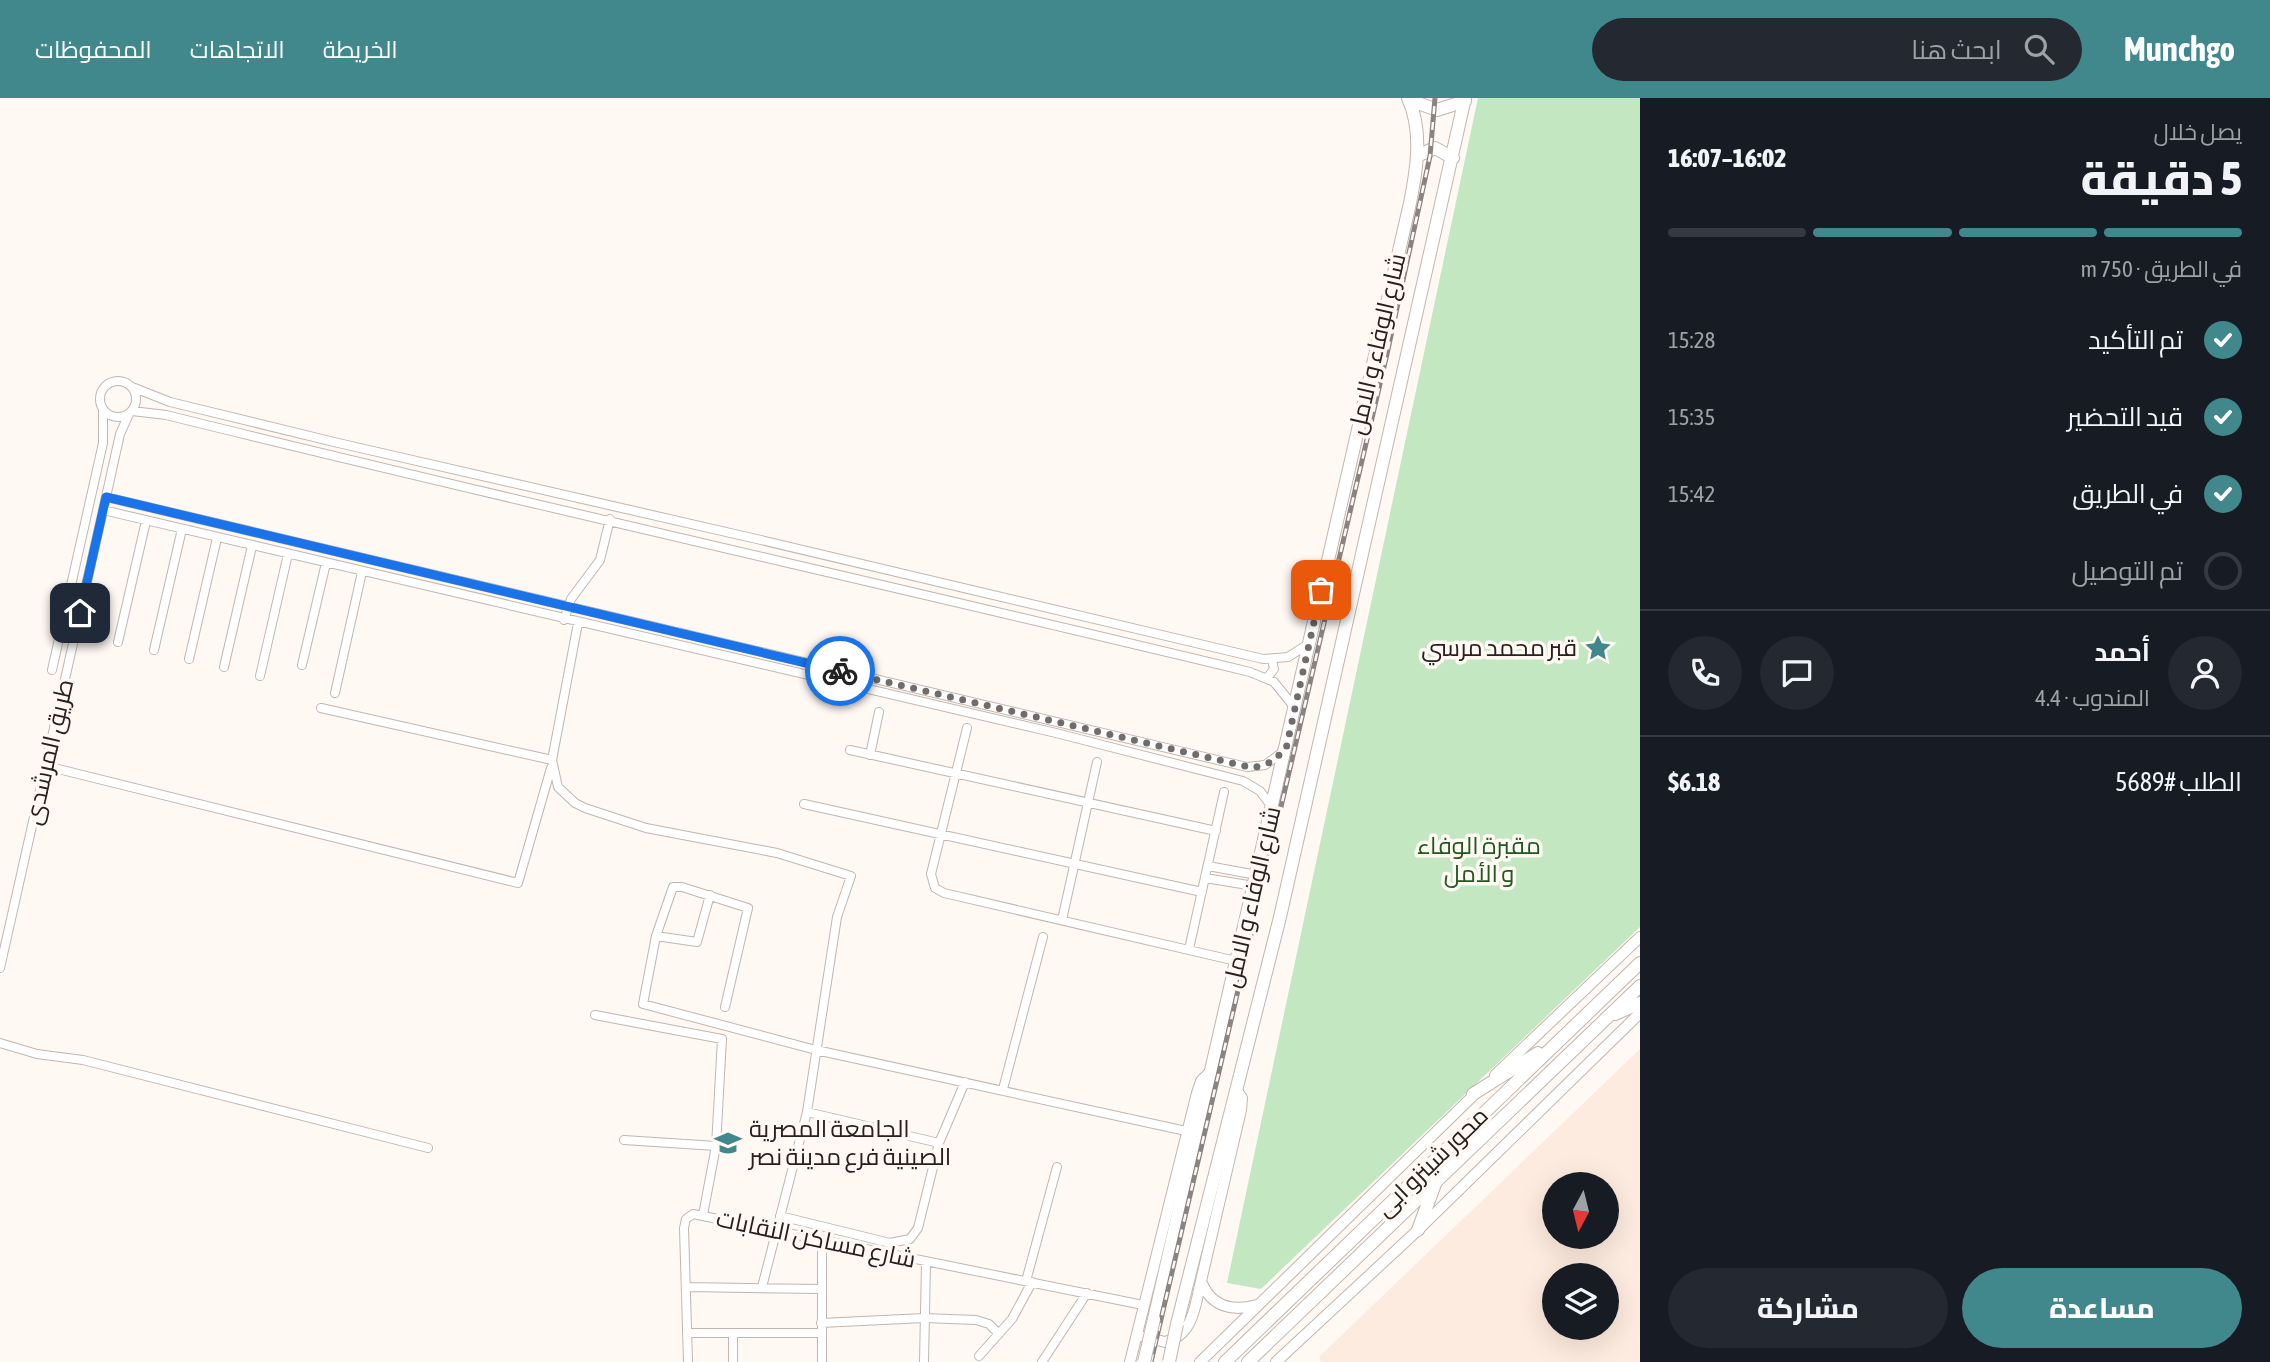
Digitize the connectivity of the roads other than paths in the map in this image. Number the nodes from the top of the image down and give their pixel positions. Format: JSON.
{"nodes":[{"id":1,"x":1409,"y":99,"type":"edge"},
{"id":2,"x":1465,"y":100,"type":"edge"},
{"id":3,"x":1417,"y":156,"type":"junction"},
{"id":4,"x":1453,"y":158,"type":"junction"},
{"id":5,"x":132,"y":387,"type":"junction"},
{"id":6,"x":103,"y":410,"type":"junction"},
{"id":7,"x":131,"y":413,"type":"junction"},
{"id":8,"x":106,"y":497,"type":"junction"},
{"id":9,"x":134,"y":503,"type":"junction"},
{"id":10,"x":103,"y":510,"type":"junction"},
{"id":11,"x":129,"y":517,"type":"junction"},
{"id":12,"x":610,"y":519,"type":"junction"},
{"id":13,"x":146,"y":521,"type":"junction"},
{"id":14,"x":182,"y":529,"type":"junction"},
{"id":15,"x":217,"y":537,"type":"junction"},
{"id":16,"x":761,"y":540,"type":"junction"},
{"id":17,"x":252,"y":546,"type":"junction"},
{"id":18,"x":288,"y":554,"type":"junction"},
{"id":19,"x":758,"y":554,"type":"junction"},
{"id":20,"x":326,"y":563,"type":"junction"},
{"id":21,"x":362,"y":572,"type":"junction"},
{"id":22,"x":567,"y":607,"type":"junction"},
{"id":23,"x":564,"y":620,"type":"junction"},
{"id":24,"x":579,"y":623,"type":"junction"},
{"id":25,"x":118,"y":642,"type":"dead end"},
{"id":26,"x":1309,"y":643,"type":"junction"},
{"id":27,"x":154,"y":650,"type":"dead end"},
{"id":28,"x":189,"y":659,"type":"dead end"},
{"id":29,"x":1272,"y":660,"type":"junction"},
{"id":30,"x":302,"y":665,"type":"dead end"},
{"id":31,"x":224,"y":667,"type":"dead end"},
{"id":32,"x":52,"y":670,"type":"dead end"},
{"id":33,"x":260,"y":676,"type":"dead end"},
{"id":34,"x":1267,"y":678,"type":"junction"},
{"id":35,"x":335,"y":694,"type":"dead end"},
{"id":36,"x":321,"y":708,"type":"dead end"},
{"id":37,"x":1295,"y":709,"type":"junction"},
{"id":38,"x":879,"y":712,"type":"dead end"},
{"id":39,"x":967,"y":728,"type":"dead end"},
{"id":40,"x":1286,"y":749,"type":"junction"},
{"id":41,"x":850,"y":750,"type":"dead end"},
{"id":42,"x":870,"y":755,"type":"junction"},
{"id":43,"x":552,"y":762,"type":"junction"},
{"id":44,"x":1097,"y":762,"type":"dead end"},
{"id":45,"x":46,"y":766,"type":"junction"},
{"id":46,"x":1253,"y":768,"type":"junction"},
{"id":47,"x":956,"y":772,"type":"junction"},
{"id":48,"x":1250,"y":784,"type":"junction"},
{"id":49,"x":1224,"y":792,"type":"dead end"},
{"id":50,"x":1088,"y":802,"type":"junction"},
{"id":51,"x":804,"y":804,"type":"dead end"},
{"id":52,"x":1273,"y":808,"type":"junction"},
{"id":53,"x":1216,"y":831,"type":"junction"},
{"id":54,"x":941,"y":835,"type":"junction"},
{"id":55,"x":1074,"y":864,"type":"junction"},
{"id":56,"x":1208,"y":866,"type":"junction"},
{"id":57,"x":1228,"y":870,"type":"junction"},
{"id":58,"x":1205,"y":878,"type":"junction"},
{"id":59,"x":1226,"y":881,"type":"junction"},
{"id":60,"x":1255,"y":881,"type":"junction"},
{"id":61,"x":1202,"y":892,"type":"junction"},
{"id":62,"x":710,"y":895,"type":"junction"},
{"id":63,"x":1062,"y":920,"type":"junction"},
{"id":64,"x":656,"y":936,"type":"junction"},
{"id":65,"x":1043,"y":937,"type":"dead end"},
{"id":66,"x":1640,"y":937,"type":"edge"},
{"id":67,"x":1189,"y":949,"type":"junction"},
{"id":68,"x":1236,"y":961,"type":"junction"},
{"id":69,"x":1640,"y":963,"type":"edge"},
{"id":70,"x":0,"y":968,"type":"edge"},
{"id":71,"x":1640,"y":986,"type":"edge"},
{"id":72,"x":1640,"y":1003,"type":"edge"},
{"id":73,"x":643,"y":1004,"type":"junction"},
{"id":74,"x":725,"y":1007,"type":"dead end"},
{"id":75,"x":1640,"y":1013,"type":"edge"},
{"id":76,"x":595,"y":1015,"type":"dead end"},
{"id":77,"x":1606,"y":1018,"type":"junction"},
{"id":78,"x":638,"y":1023,"type":"junction"},
{"id":79,"x":1562,"y":1038,"type":"junction"},
{"id":80,"x":0,"y":1043,"type":"edge"},
{"id":81,"x":816,"y":1050,"type":"junction"},
{"id":82,"x":1214,"y":1069,"type":"junction"},
{"id":83,"x":965,"y":1082,"type":"junction"},
{"id":84,"x":1003,"y":1089,"type":"junction"},
{"id":85,"x":1236,"y":1089,"type":"junction"},
{"id":86,"x":1474,"y":1094,"type":"junction"},
{"id":87,"x":807,"y":1112,"type":"junction"},
{"id":88,"x":1186,"y":1131,"type":"junction"},
{"id":89,"x":624,"y":1140,"type":"dead end"},
{"id":90,"x":939,"y":1143,"type":"junction"},
{"id":91,"x":716,"y":1146,"type":"junction"},
{"id":92,"x":428,"y":1148,"type":"dead end"},
{"id":93,"x":1057,"y":1167,"type":"dead end"},
{"id":94,"x":1438,"y":1179,"type":"junction"},
{"id":95,"x":704,"y":1215,"type":"junction"},
{"id":96,"x":780,"y":1216,"type":"junction"},
{"id":97,"x":777,"y":1230,"type":"junction"},
{"id":98,"x":1418,"y":1230,"type":"junction"},
{"id":99,"x":822,"y":1240,"type":"junction"},
{"id":100,"x":926,"y":1263,"type":"junction"},
{"id":101,"x":1029,"y":1281,"type":"junction"},
{"id":102,"x":1201,"y":1281,"type":"junction"},
{"id":103,"x":686,"y":1287,"type":"junction"},
{"id":104,"x":762,"y":1287,"type":"junction"},
{"id":105,"x":821,"y":1289,"type":"junction"},
{"id":106,"x":1087,"y":1293,"type":"junction"},
{"id":107,"x":1260,"y":1305,"type":"junction"},
{"id":108,"x":1143,"y":1306,"type":"junction"},
{"id":109,"x":924,"y":1318,"type":"junction"},
{"id":110,"x":821,"y":1323,"type":"junction"},
{"id":111,"x":1138,"y":1329,"type":"junction"},
{"id":112,"x":687,"y":1333,"type":"junction"},
{"id":113,"x":822,"y":1333,"type":"junction"},
{"id":114,"x":733,"y":1334,"type":"junction"},
{"id":115,"x":999,"y":1334,"type":"junction"},
{"id":116,"x":1293,"y":1346,"type":"junction"},
{"id":117,"x":979,"y":1356,"type":"dead end"},
{"id":118,"x":688,"y":1362,"type":"edge"},
{"id":119,"x":733,"y":1362,"type":"edge"},
{"id":120,"x":822,"y":1362,"type":"edge"},
{"id":121,"x":924,"y":1362,"type":"edge"},
{"id":122,"x":1042,"y":1362,"type":"edge"},
{"id":123,"x":1129,"y":1362,"type":"edge"},
{"id":124,"x":1144,"y":1362,"type":"edge"},
{"id":125,"x":1168,"y":1362,"type":"edge"},
{"id":126,"x":1200,"y":1362,"type":"edge"},
{"id":127,"x":1225,"y":1362,"type":"edge"},
{"id":128,"x":1248,"y":1362,"type":"edge"},
{"id":129,"x":1276,"y":1362,"type":"edge"},
{"id":130,"x":1289,"y":1362,"type":"edge"}],
"edges":[{"from":1,"to":2,"type":"main road"},
{"from":1,"to":3,"type":"main road","name":"شارع الوفاء و الامل"},
{"from":2,"to":4,"type":"main road","name":"شارع الوفاء و الامل"},
{"from":3,"to":4,"type":"main road"},
{"from":3,"to":26,"type":"main road","name":"شارع الوفاء و الامل"},
{"from":4,"to":85,"type":"main road","name":"شارع الوفاء و الامل"},
{"from":5,"to":6,"type":"street"},
{"from":5,"to":7,"type":"street"},
{"from":5,"to":16,"type":"street"},
{"from":6,"to":7,"type":"street"},
{"from":6,"to":32,"type":"street","name":"طريق المرشدى"},
{"from":7,"to":8,"type":"street","name":"طريق المرشدى"},
{"from":7,"to":12,"type":"street"},
{"from":8,"to":9,"type":"street"},
{"from":8,"to":10,"type":"street","name":"طريق المرشدى"},
{"from":9,"to":11,"type":"street"},
{"from":9,"to":22,"type":"street"},
{"from":10,"to":11,"type":"street"},
{"from":10,"to":45,"type":"street","name":"طريق المرشدى"},
{"from":11,"to":13,"type":"street"},
{"from":12,"to":19,"type":"street"},
{"from":12,"to":22,"type":"street"},
{"from":13,"to":14,"type":"street"},
{"from":13,"to":25,"type":"street"},
{"from":14,"to":15,"type":"street"},
{"from":14,"to":27,"type":"street"},
{"from":15,"to":17,"type":"street"},
{"from":15,"to":28,"type":"street"},
{"from":16,"to":19,"type":"street"},
{"from":16,"to":29,"type":"street"},
{"from":17,"to":18,"type":"street"},
{"from":17,"to":31,"type":"street"},
{"from":18,"to":20,"type":"street"},
{"from":18,"to":33,"type":"street"},
{"from":19,"to":34,"type":"street"},
{"from":20,"to":21,"type":"street"},
{"from":20,"to":30,"type":"street"},
{"from":21,"to":23,"type":"street"},
{"from":21,"to":35,"type":"street"},
{"from":22,"to":23,"type":"street"},
{"from":22,"to":46,"type":"street"},
{"from":23,"to":24,"type":"street"},
{"from":24,"to":43,"type":"street"},
{"from":24,"to":48,"type":"street"},
{"from":26,"to":29,"type":"street"},
{"from":26,"to":37,"type":"main road","name":"شارع الوفاء و الامل"},
{"from":29,"to":34,"type":"street"},
{"from":34,"to":37,"type":"street"},
{"from":36,"to":43,"type":"street"},
{"from":37,"to":40,"type":"main road","name":"شارع الوفاء و الامل"},
{"from":38,"to":42,"type":"street"},
{"from":39,"to":47,"type":"street"},
{"from":40,"to":46,"type":"street"},
{"from":40,"to":52,"type":"main road","name":"شارع الوفاء و الامل"},
{"from":41,"to":42,"type":"street"},
{"from":42,"to":47,"type":"street"},
{"from":43,"to":45,"type":"street"},
{"from":43,"to":81,"type":"street"},
{"from":44,"to":50,"type":"street"},
{"from":45,"to":70,"type":"street","name":"طريق المرشدى"},
{"from":46,"to":48,"type":"street"},
{"from":47,"to":50,"type":"street"},
{"from":47,"to":54,"type":"street"},
{"from":48,"to":52,"type":"street"},
{"from":49,"to":53,"type":"street"},
{"from":50,"to":53,"type":"street"},
{"from":50,"to":55,"type":"street"},
{"from":51,"to":54,"type":"street"},
{"from":52,"to":60,"type":"main road","name":"شارع الوفاء و الامل"},
{"from":53,"to":56,"type":"street"},
{"from":54,"to":55,"type":"street"},
{"from":54,"to":63,"type":"street"},
{"from":55,"to":61,"type":"street"},
{"from":55,"to":63,"type":"street"},
{"from":56,"to":57,"type":"street"},
{"from":56,"to":58,"type":"street"},
{"from":57,"to":59,"type":"street"},
{"from":57,"to":60,"type":"street"},
{"from":58,"to":59,"type":"street"},
{"from":58,"to":61,"type":"street"},
{"from":59,"to":60,"type":"street"},
{"from":60,"to":68,"type":"main road","name":"شارع الوفاء و الامل"},
{"from":61,"to":67,"type":"street"},
{"from":62,"to":64,"type":"street"},
{"from":62,"to":64,"type":"street"},
{"from":62,"to":74,"type":"street"},
{"from":63,"to":67,"type":"street"},
{"from":64,"to":73,"type":"street"},
{"from":65,"to":84,"type":"street"},
{"from":66,"to":86,"type":"street"},
{"from":67,"to":68,"type":"street"},
{"from":68,"to":82,"type":"main road","name":"شارع الوفاء و الامل"},
{"from":69,"to":79,"type":"main road","name":"محور شينزو ابى"},
{"from":71,"to":77,"type":"main road","name":"محور شينزو ابى"},
{"from":72,"to":77,"type":"main road"},
{"from":73,"to":78,"type":"street"},
{"from":73,"to":81,"type":"street"},
{"from":75,"to":98,"type":"street"},
{"from":76,"to":78,"type":"street"},
{"from":77,"to":94,"type":"main road","name":"محور شينزو ابى"},
{"from":78,"to":91,"type":"street"},
{"from":79,"to":86,"type":"main road"},
{"from":79,"to":127,"type":"main road","name":"محور شينزو ابى"},
{"from":80,"to":92,"type":"street"},
{"from":81,"to":83,"type":"street"},
{"from":81,"to":87,"type":"street"},
{"from":82,"to":88,"type":"street","name":"شارع الوفاء و الامل"},
{"from":82,"to":124,"type":"main road","bridge":true},
{"from":83,"to":84,"type":"street"},
{"from":83,"to":90,"type":"street"},
{"from":84,"to":88,"type":"street"},
{"from":85,"to":102,"type":"street","name":"شارع الوفاء و الامل"},
{"from":85,"to":125,"type":"main road","bridge":true},
{"from":86,"to":107,"type":"street"},
{"from":87,"to":90,"type":"street"},
{"from":87,"to":96,"type":"street"},
{"from":88,"to":108,"type":"street","name":"شارع الوفاء و الامل"},
{"from":89,"to":91,"type":"street"},
{"from":90,"to":96,"type":"street"},
{"from":91,"to":95,"type":"street"},
{"from":93,"to":101,"type":"street"},
{"from":94,"to":98,"type":"main road"},
{"from":94,"to":128,"type":"main road","name":"محور شينزو ابى"},
{"from":95,"to":97,"type":"street","name":"شارع مساكن النقابات"},
{"from":95,"to":103,"type":"street","name":"شارع مساكن النقابات"},
{"from":96,"to":97,"type":"street"},
{"from":97,"to":99,"type":"street","name":"شارع مساكن النقابات"},
{"from":97,"to":104,"type":"street"},
{"from":98,"to":116,"type":"street"},
{"from":99,"to":100,"type":"street","name":"شارع مساكن النقابات"},
{"from":99,"to":105,"type":"street"},
{"from":100,"to":101,"type":"street","name":"شارع مساكن النقابات"},
{"from":100,"to":109,"type":"street"},
{"from":101,"to":106,"type":"street","name":"شارع مساكن النقابات"},
{"from":101,"to":115,"type":"street"},
{"from":102,"to":107,"type":"street"},
{"from":102,"to":111,"type":"street","name":"شارع الوفاء و الامل"},
{"from":103,"to":104,"type":"street"},
{"from":103,"to":112,"type":"street","name":"شارع مساكن النقابات"},
{"from":104,"to":105,"type":"street"},
{"from":105,"to":110,"type":"street"},
{"from":106,"to":108,"type":"street","name":"شارع مساكن النقابات"},
{"from":106,"to":122,"type":"street"},
{"from":107,"to":126,"type":"street"},
{"from":108,"to":111,"type":"street","name":"شارع الوفاء و الامل"},
{"from":109,"to":110,"type":"street"},
{"from":109,"to":115,"type":"street"},
{"from":109,"to":121,"type":"street"},
{"from":110,"to":113,"type":"street"},
{"from":111,"to":123,"type":"street","name":"شارع الوفاء و الامل"},
{"from":112,"to":114,"type":"street"},
{"from":112,"to":118,"type":"street","name":"شارع مساكن النقابات"},
{"from":113,"to":114,"type":"street"},
{"from":113,"to":120,"type":"street"},
{"from":114,"to":119,"type":"street"},
{"from":115,"to":117,"type":"street"},
{"from":116,"to":129,"type":"street"},
{"from":116,"to":130,"type":"street"}]}
